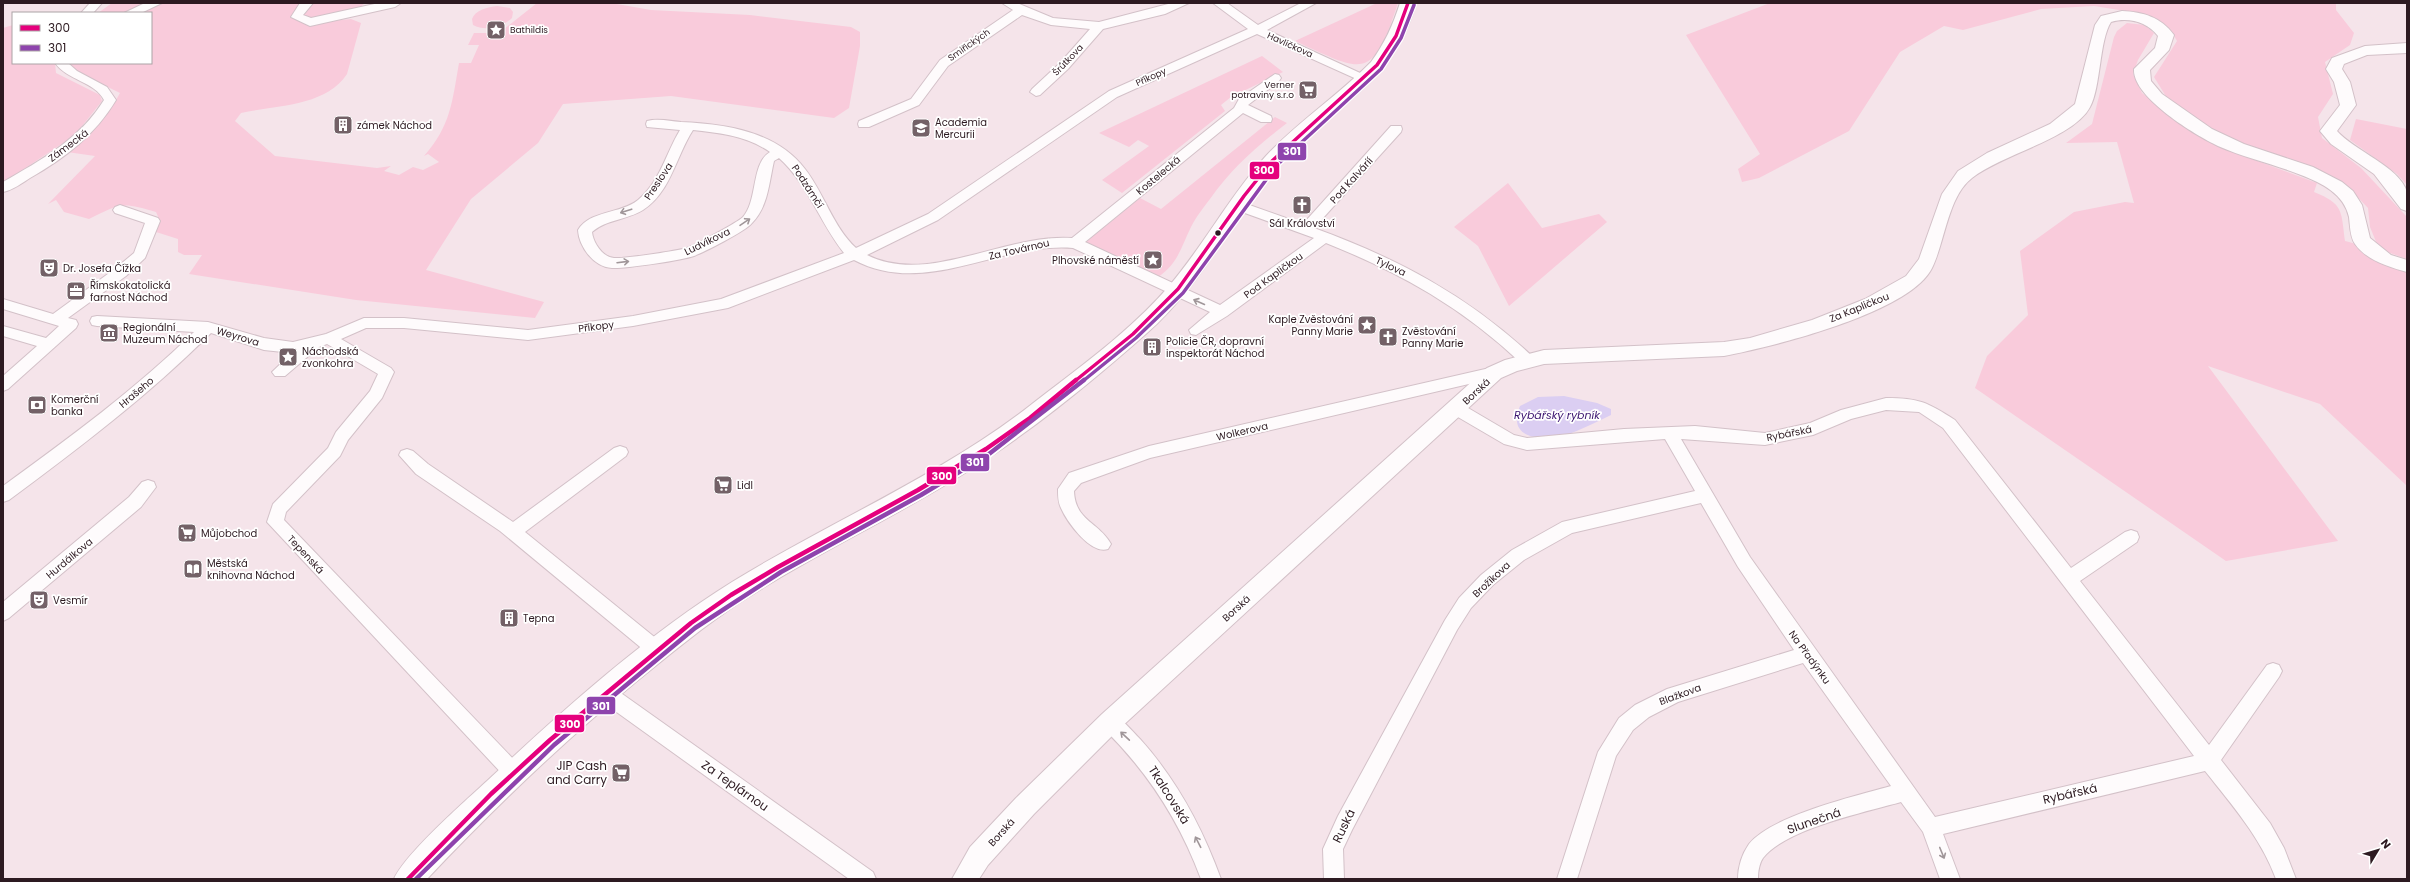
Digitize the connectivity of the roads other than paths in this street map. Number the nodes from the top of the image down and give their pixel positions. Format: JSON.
{"nodes":[{"id":1,"x":96,"y":3,"type":"edge"},
{"id":2,"x":156,"y":3,"type":"edge"},
{"id":3,"x":307,"y":3,"type":"edge"},
{"id":4,"x":396,"y":3,"type":"edge"},
{"id":5,"x":1008,"y":3,"type":"edge"},
{"id":6,"x":1182,"y":3,"type":"edge"},
{"id":7,"x":1218,"y":3,"type":"edge"},
{"id":8,"x":1310,"y":3,"type":"edge"},
{"id":9,"x":1408,"y":3,"type":"edge"},
{"id":10,"x":1021,"y":10,"type":"junction"},
{"id":11,"x":88,"y":12,"type":"edge"},
{"id":12,"x":133,"y":12,"type":"edge"},
{"id":13,"x":1099,"y":26,"type":"junction"},
{"id":14,"x":1256,"y":30,"type":"junction"},
{"id":15,"x":2406,"y":48,"type":"edge"},
{"id":16,"x":63,"y":64,"type":"edge"},
{"id":17,"x":1275,"y":78,"type":"dead end"},
{"id":18,"x":1365,"y":78,"type":"junction"},
{"id":19,"x":1036,"y":92,"type":"dead end"},
{"id":20,"x":1240,"y":107,"type":"junction"},
{"id":21,"x":1266,"y":119,"type":"dead end"},
{"id":22,"x":652,"y":124,"type":"dead end"},
{"id":23,"x":864,"y":124,"type":"dead end"},
{"id":24,"x":689,"y":127,"type":"junction"},
{"id":25,"x":1396,"y":129,"type":"dead end"},
{"id":26,"x":780,"y":152,"type":"junction"},
{"id":27,"x":3,"y":188,"type":"edge"},
{"id":28,"x":1236,"y":205,"type":"junction"},
{"id":29,"x":2407,"y":205,"type":"edge"},
{"id":30,"x":120,"y":210,"type":"dead end"},
{"id":31,"x":1305,"y":230,"type":"junction"},
{"id":32,"x":1324,"y":238,"type":"junction"},
{"id":33,"x":1075,"y":242,"type":"junction"},
{"id":34,"x":590,"y":247,"type":"joint"},
{"id":35,"x":854,"y":255,"type":"junction"},
{"id":36,"x":2407,"y":266,"type":"edge"},
{"id":37,"x":1176,"y":292,"type":"junction"},
{"id":38,"x":3,"y":304,"type":"edge"},
{"id":39,"x":1222,"y":312,"type":"junction"},
{"id":40,"x":55,"y":320,"type":"junction"},
{"id":41,"x":97,"y":321,"type":"dead end"},
{"id":42,"x":208,"y":327,"type":"junction"},
{"id":43,"x":1196,"y":330,"type":"dead end"},
{"id":44,"x":3,"y":331,"type":"edge"},
{"id":45,"x":330,"y":338,"type":"junction"},
{"id":46,"x":49,"y":344,"type":"junction"},
{"id":47,"x":314,"y":344,"type":"junction"},
{"id":48,"x":1527,"y":360,"type":"junction"},
{"id":49,"x":280,"y":372,"type":"dead end"},
{"id":50,"x":1494,"y":373,"type":"junction"},
{"id":51,"x":3,"y":384,"type":"edge"},
{"id":52,"x":1457,"y":409,"type":"junction"},
{"id":53,"x":1670,"y":434,"type":"junction"},
{"id":54,"x":620,"y":452,"type":"dead end"},
{"id":55,"x":407,"y":455,"type":"dead end"},
{"id":56,"x":148,"y":487,"type":"dead end"},
{"id":57,"x":3,"y":495,"type":"edge"},
{"id":58,"x":1704,"y":496,"type":"junction"},
{"id":59,"x":513,"y":532,"type":"junction"},
{"id":60,"x":2131,"y":537,"type":"dead end"},
{"id":61,"x":1102,"y":544,"type":"dead end"},
{"id":62,"x":2069,"y":579,"type":"junction"},
{"id":63,"x":3,"y":613,"type":"edge"},
{"id":64,"x":657,"y":650,"type":"junction"},
{"id":65,"x":1807,"y":654,"type":"junction"},
{"id":66,"x":2273,"y":671,"type":"dead end"},
{"id":67,"x":604,"y":692,"type":"junction"},
{"id":68,"x":1110,"y":722,"type":"junction"},
{"id":69,"x":2209,"y":761,"type":"junction"},
{"id":70,"x":513,"y":772,"type":"junction"},
{"id":71,"x":1370,"y":777,"type":"joint"},
{"id":72,"x":1906,"y":791,"type":"junction"},
{"id":73,"x":1931,"y":827,"type":"junction"},
{"id":74,"x":408,"y":879,"type":"edge"},
{"id":75,"x":866,"y":879,"type":"edge"},
{"id":76,"x":965,"y":879,"type":"edge"},
{"id":77,"x":1211,"y":879,"type":"edge"},
{"id":78,"x":1334,"y":879,"type":"edge"},
{"id":79,"x":1567,"y":879,"type":"edge"},
{"id":80,"x":1748,"y":879,"type":"edge"},
{"id":81,"x":1950,"y":879,"type":"edge"},
{"id":82,"x":2286,"y":879,"type":"edge"}],
"edges":[{"from":1,"to":11,"type":"street"},
{"from":2,"to":12,"type":"street"},
{"from":3,"to":4,"type":"street"},
{"from":5,"to":10,"type":"street"},
{"from":6,"to":13,"type":"street"},
{"from":7,"to":14,"type":"street","name":"Havlíčkova"},
{"from":8,"to":14,"type":"street","name":"Příkopy"},
{"from":9,"to":18,"type":"main road"},
{"from":10,"to":13,"type":"street"},
{"from":10,"to":23,"type":"street","name":"Smiřických"},
{"from":13,"to":19,"type":"street","name":"Šrůtkova"},
{"from":14,"to":18,"type":"street","name":"Havlíčkova"},
{"from":14,"to":35,"type":"street","name":"Příkopy"},
{"from":15,"to":29,"type":"street"},
{"from":16,"to":27,"type":"street","name":"Zámecká"},
{"from":17,"to":20,"type":"street","name":"Kostelecká"},
{"from":18,"to":28,"type":"main road"},
{"from":20,"to":21,"type":"street"},
{"from":20,"to":33,"type":"street","name":"Kostelecká"},
{"from":22,"to":24,"type":"street","name":"Podzámčí"},
{"from":24,"to":26,"type":"street","name":"Podzámčí"},
{"from":24,"to":34,"type":"street","name":"Preslova","one_way":true},
{"from":25,"to":31,"type":"street","name":"Pod Kalvárií"},
{"from":34,"to":26,"type":"street","name":"Ludvíkova","one_way":true},
{"from":26,"to":35,"type":"street","name":"Podzámčí"},
{"from":28,"to":31,"type":"street","name":"Tylova"},
{"from":28,"to":37,"type":"main road"},
{"from":30,"to":40,"type":"street"},
{"from":31,"to":32,"type":"street","name":"Tylova"},
{"from":32,"to":39,"type":"street","name":"Pod Kapličkou"},
{"from":32,"to":48,"type":"street","name":"Tylova"},
{"from":33,"to":35,"type":"street","name":"Za Továrnou"},
{"from":33,"to":37,"type":"street","name":"Za Továrnou"},
{"from":35,"to":45,"type":"street","name":"Příkopy"},
{"from":36,"to":48,"type":"street","name":"Za Kapličkou"},
{"from":39,"to":37,"type":"street","one_way":true},
{"from":37,"to":64,"type":"main road"},
{"from":38,"to":40,"type":"street"},
{"from":39,"to":43,"type":"street","name":"Pod Kapličkou"},
{"from":40,"to":46,"type":"street"},
{"from":41,"to":42,"type":"street","name":"Weyrova"},
{"from":42,"to":47,"type":"street","name":"Weyrova"},
{"from":42,"to":57,"type":"street","name":"Hrašeho"},
{"from":44,"to":46,"type":"street"},
{"from":45,"to":47,"type":"street","name":"Weyrova"},
{"from":45,"to":70,"type":"street","name":"Tepenská"},
{"from":46,"to":51,"type":"street"},
{"from":47,"to":49,"type":"street"},
{"from":48,"to":50,"type":"street","name":"Borská"},
{"from":50,"to":52,"type":"street","name":"Borská"},
{"from":50,"to":61,"type":"street","name":"Wolkerova"},
{"from":52,"to":53,"type":"street","name":"Rybářská"},
{"from":52,"to":68,"type":"street","name":"Borská"},
{"from":53,"to":58,"type":"street","name":"Na Přadýnku"},
{"from":53,"to":62,"type":"street","name":"Rybářská"},
{"from":54,"to":59,"type":"street"},
{"from":55,"to":59,"type":"street"},
{"from":56,"to":63,"type":"street","name":"Hurdálkova"},
{"from":58,"to":65,"type":"street","name":"Na Přadýnku"},
{"from":58,"to":71,"type":"street","name":"Brožíkova"},
{"from":59,"to":64,"type":"street"},
{"from":60,"to":62,"type":"street"},
{"from":62,"to":69,"type":"street","name":"Rybářská"},
{"from":64,"to":67,"type":"main road"},
{"from":65,"to":72,"type":"street","name":"Na Přadýnku"},
{"from":65,"to":79,"type":"street","name":"Blažkova"},
{"from":66,"to":69,"type":"street"},
{"from":67,"to":70,"type":"main road"},
{"from":67,"to":75,"type":"street","name":"Za Teplárnou"},
{"from":68,"to":76,"type":"street","name":"Borská"},
{"from":77,"to":68,"type":"street","name":"Tkalcovská","one_way":true},
{"from":69,"to":73,"type":"street","name":"Rybářská"},
{"from":69,"to":82,"type":"street","name":"Rybářská"},
{"from":70,"to":74,"type":"main road"},
{"from":71,"to":78,"type":"street","name":"Ruská"},
{"from":72,"to":73,"type":"street","name":"Na Přadýnku"},
{"from":72,"to":80,"type":"street","name":"Slunečná"},
{"from":73,"to":81,"type":"street","name":"Na Přadýnku","one_way":true}]}
